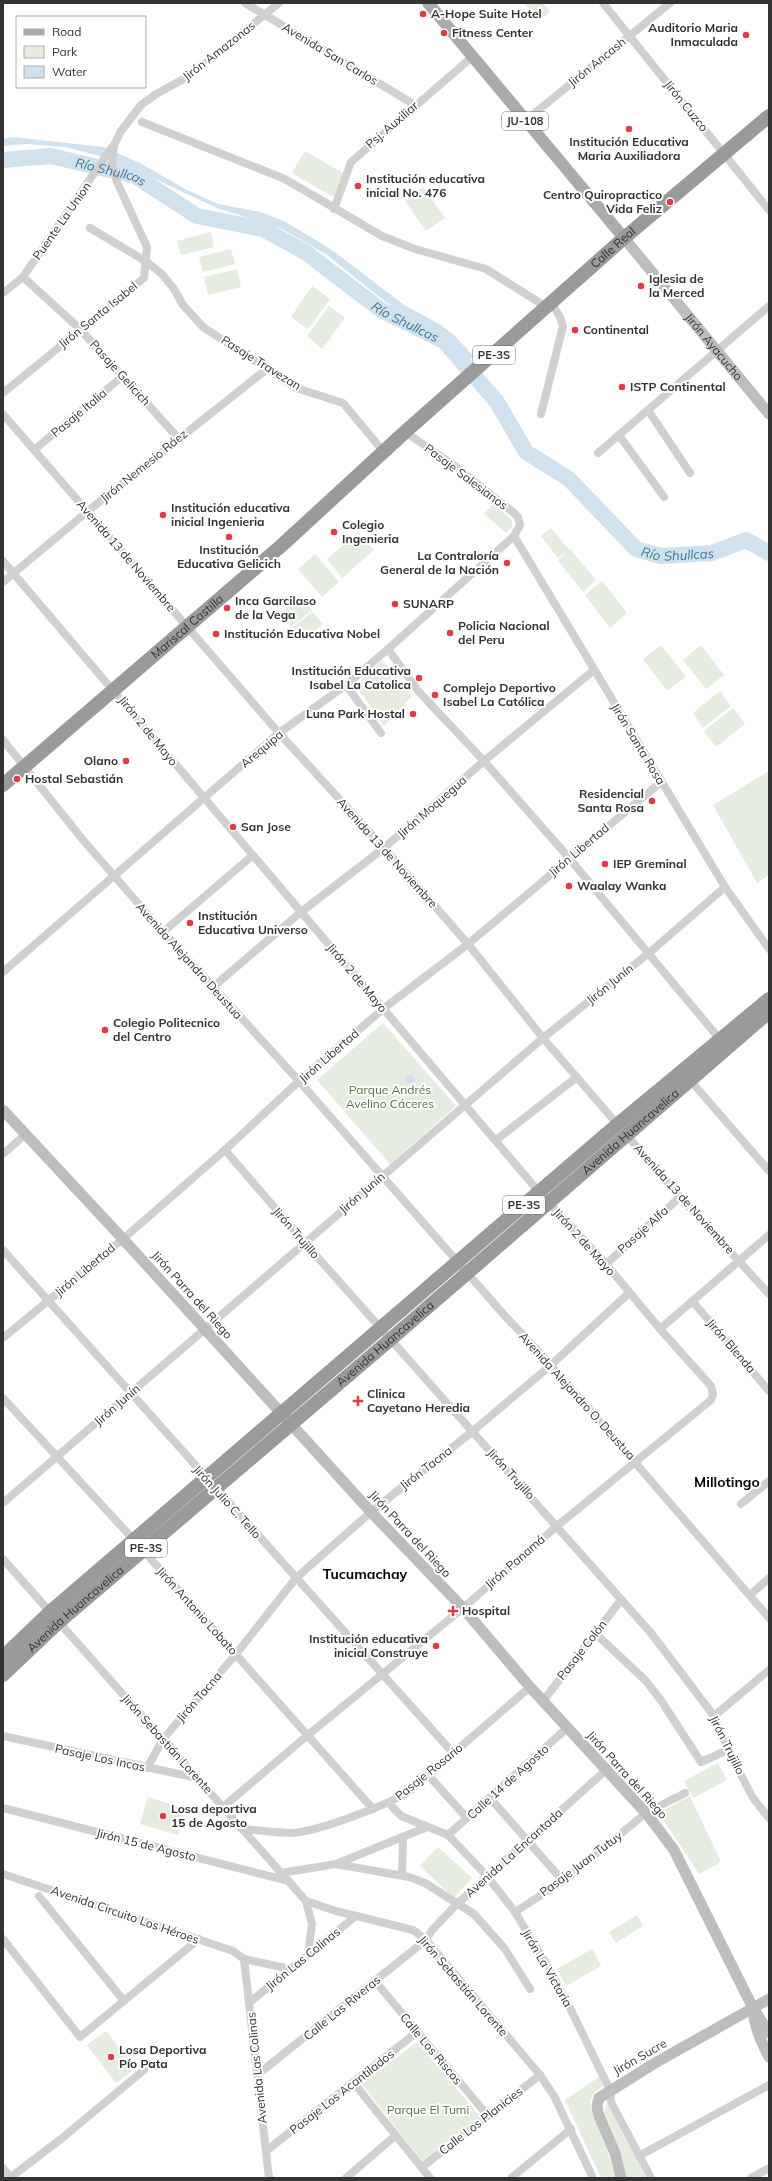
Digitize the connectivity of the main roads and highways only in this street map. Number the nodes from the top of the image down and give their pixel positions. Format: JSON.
{"nodes":[{"id":1,"x":428,"y":3,"type":"edge"},
{"id":2,"x":769,"y":116,"type":"edge"},
{"id":3,"x":624,"y":238,"type":"junction"},
{"id":4,"x":405,"y":432,"type":"joint"},
{"id":5,"x":3,"y":785,"type":"edge"},
{"id":6,"x":769,"y":999,"type":"edge"},
{"id":7,"x":769,"y":1012,"type":"edge"},
{"id":8,"x":724,"y":1044,"type":"junction"},
{"id":9,"x":622,"y":1129,"type":"junction"},
{"id":10,"x":544,"y":1197,"type":"junction"},
{"id":11,"x":210,"y":1484,"type":"junction"},
{"id":12,"x":54,"y":1617,"type":"junction"},
{"id":13,"x":3,"y":1657,"type":"edge"},
{"id":14,"x":3,"y":1675,"type":"edge"}],
"edges":[{"from":1,"to":3,"type":"main road","name":"Jirón Ayacucho","number":"JU-108"},
{"from":2,"to":3,"type":"highway","name":"Calle Real","number":"PE-3S"},
{"from":3,"to":4,"type":"highway","name":"Calle Real","number":"PE-3S"},
{"from":4,"to":5,"type":"highway","name":"Mariscal Castilla","number":"PE-3S"},
{"from":6,"to":8,"type":"highway","name":"Avenida Huancavelica","number":"PE-3S"},
{"from":7,"to":8,"type":"highway","name":"Avenida Huancavelica","number":"PE-3S"},
{"from":8,"to":9,"type":"highway","name":"Avenida Huancavelica","number":"PE-3S"},
{"from":8,"to":9,"type":"highway","name":"Avenida Huancavelica","number":"PE-3S"},
{"from":9,"to":10,"type":"highway","name":"Avenida Huancavelica","number":"PE-3S"},
{"from":10,"to":11,"type":"highway","name":"Avenida Huancavelica","number":"PE-3S"},
{"from":10,"to":11,"type":"highway","name":"Avenida Huancavelica","number":"PE-3S"},
{"from":11,"to":12,"type":"highway","name":"Avenida Huancavelica","number":"PE-3S"},
{"from":12,"to":13,"type":"highway","name":"Avenida Huancavelica","number":"PE-3S"},
{"from":12,"to":14,"type":"highway","name":"Avenida Huancavelica","number":"PE-3S"}]}
